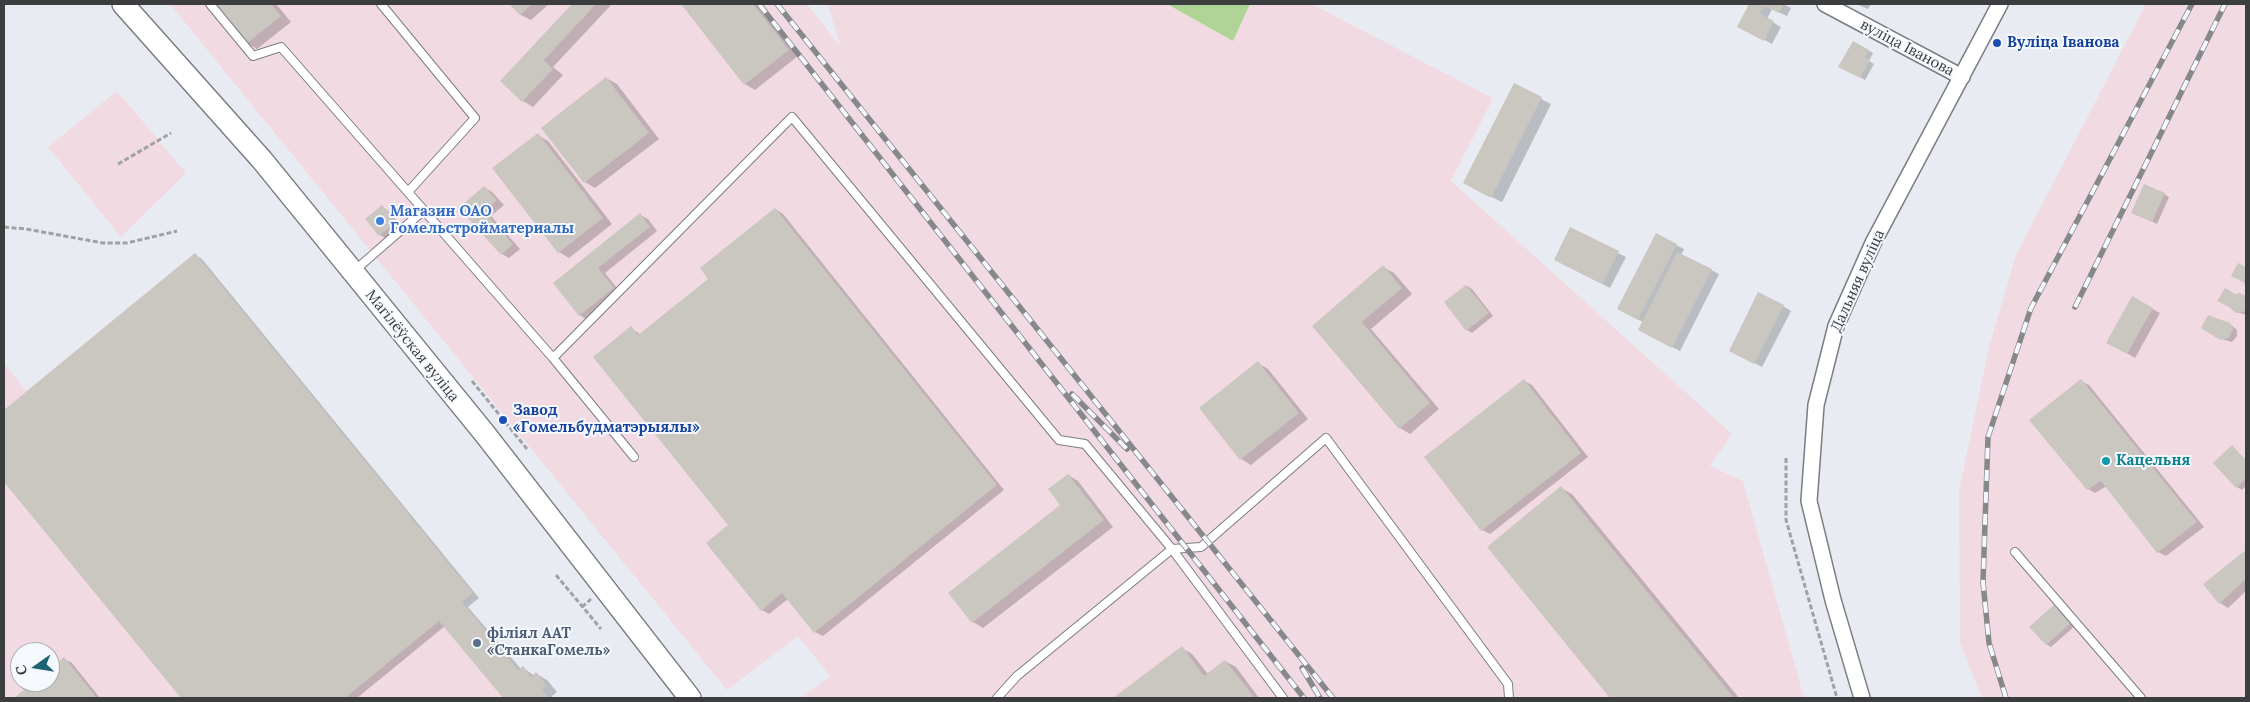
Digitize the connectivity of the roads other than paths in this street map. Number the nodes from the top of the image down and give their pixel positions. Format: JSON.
{"nodes":[{"id":1,"x":123,"y":4,"type":"edge"},
{"id":2,"x":210,"y":4,"type":"edge"},
{"id":3,"x":381,"y":4,"type":"edge"},
{"id":4,"x":1825,"y":4,"type":"edge"},
{"id":5,"x":2000,"y":4,"type":"edge"},
{"id":6,"x":1962,"y":77,"type":"junction"},
{"id":7,"x":408,"y":192,"type":"junction"},
{"id":8,"x":423,"y":211,"type":"junction"},
{"id":9,"x":352,"y":272,"type":"junction"},
{"id":10,"x":553,"y":358,"type":"junction"},
{"id":11,"x":634,"y":456,"type":"dead end"},
{"id":12,"x":1172,"y":549,"type":"junction"},
{"id":13,"x":2015,"y":552,"type":"dead end"},
{"id":14,"x":690,"y":698,"type":"edge"},
{"id":15,"x":997,"y":698,"type":"edge"},
{"id":16,"x":1283,"y":698,"type":"edge"},
{"id":17,"x":1509,"y":698,"type":"edge"},
{"id":18,"x":1862,"y":698,"type":"edge"},
{"id":19,"x":2141,"y":698,"type":"edge"}],
"edges":[{"from":1,"to":9,"type":"street","name":"Магілёўская вуліца"},
{"from":2,"to":7,"type":"lane"},
{"from":3,"to":7,"type":"lane"},
{"from":4,"to":6,"type":"street","name":"вуліца Іванова"},
{"from":5,"to":6,"type":"street","name":"Дальняя вуліца"},
{"from":6,"to":18,"type":"street","name":"Дальняя вуліца"},
{"from":7,"to":8,"type":"lane"},
{"from":8,"to":9,"type":"lane"},
{"from":8,"to":10,"type":"lane"},
{"from":9,"to":14,"type":"street","name":"Магілёўская вуліца"},
{"from":10,"to":11,"type":"lane"},
{"from":10,"to":12,"type":"lane"},
{"from":12,"to":15,"type":"lane"},
{"from":12,"to":16,"type":"lane"},
{"from":12,"to":17,"type":"lane"},
{"from":13,"to":19,"type":"lane"}]}
